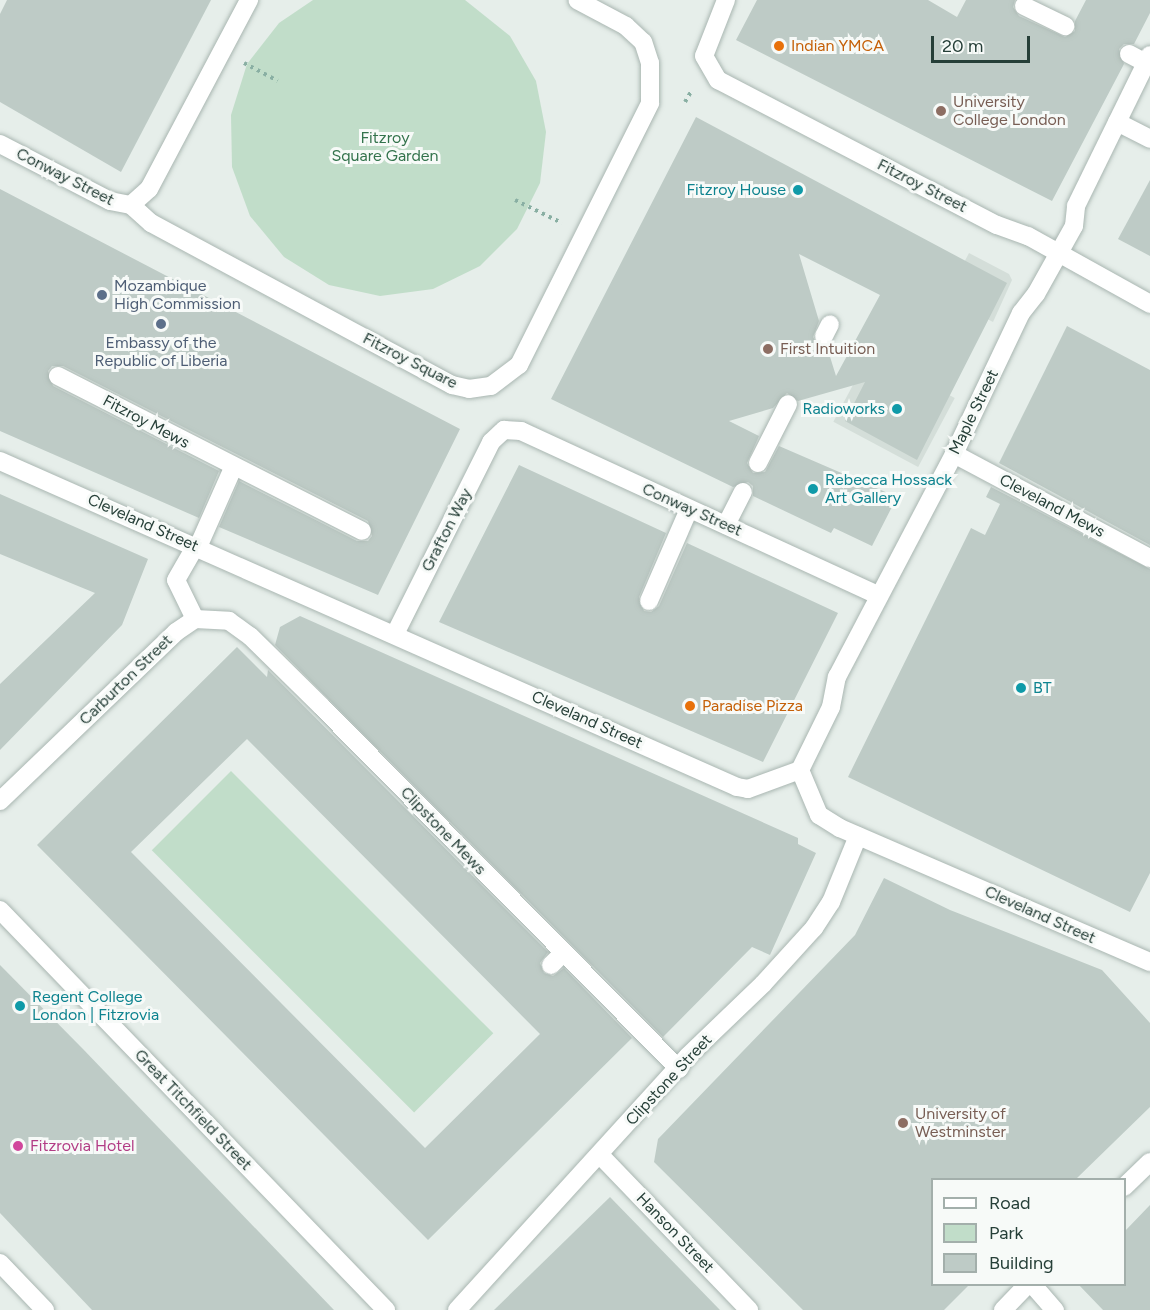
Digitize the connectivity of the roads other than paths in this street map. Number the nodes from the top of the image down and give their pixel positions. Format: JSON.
{"nodes":[{"id":1,"x":249,"y":0,"type":"edge"},
{"id":2,"x":577,"y":0,"type":"edge"},
{"id":3,"x":726,"y":0,"type":"edge"},
{"id":4,"x":1024,"y":6,"type":"dead end"},
{"id":5,"x":1065,"y":27,"type":"dead end"},
{"id":6,"x":1129,"y":54,"type":"dead end"},
{"id":7,"x":1148,"y":59,"type":"edge"},
{"id":8,"x":1117,"y":122,"type":"junction"},
{"id":9,"x":1150,"y":139,"type":"edge"},
{"id":10,"x":0,"y":144,"type":"edge"},
{"id":11,"x":132,"y":205,"type":"junction"},
{"id":12,"x":1057,"y":255,"type":"junction"},
{"id":13,"x":1150,"y":304,"type":"edge"},
{"id":14,"x":58,"y":376,"type":"dead end"},
{"id":15,"x":788,"y":404,"type":"dead end"},
{"id":16,"x":504,"y":430,"type":"joint"},
{"id":17,"x":954,"y":454,"type":"junction"},
{"id":18,"x":0,"y":461,"type":"edge"},
{"id":19,"x":758,"y":463,"type":"dead end"},
{"id":20,"x":233,"y":468,"type":"junction"},
{"id":21,"x":743,"y":492,"type":"dead end"},
{"id":22,"x":689,"y":509,"type":"junction"},
{"id":23,"x":726,"y":525,"type":"junction"},
{"id":24,"x":362,"y":531,"type":"dead end"},
{"id":25,"x":197,"y":547,"type":"junction"},
{"id":26,"x":1150,"y":558,"type":"edge"},
{"id":27,"x":878,"y":595,"type":"junction"},
{"id":28,"x":649,"y":601,"type":"dead end"},
{"id":29,"x":195,"y":619,"type":"junction"},
{"id":30,"x":395,"y":634,"type":"junction"},
{"id":31,"x":800,"y":770,"type":"junction"},
{"id":32,"x":0,"y":801,"type":"edge"},
{"id":33,"x":858,"y":836,"type":"junction"},
{"id":34,"x":0,"y":910,"type":"edge"},
{"id":35,"x":1150,"y":962,"type":"edge"},
{"id":36,"x":679,"y":1069,"type":"junction"},
{"id":37,"x":600,"y":1155,"type":"junction"},
{"id":38,"x":1150,"y":1162,"type":"edge"},
{"id":39,"x":1126,"y":1186,"type":"edge"},
{"id":40,"x":0,"y":1263,"type":"edge"},
{"id":41,"x":1028,"y":1286,"type":"edge"},
{"id":42,"x":1032,"y":1286,"type":"edge"},
{"id":43,"x":45,"y":1310,"type":"edge"},
{"id":44,"x":386,"y":1310,"type":"edge"},
{"id":45,"x":457,"y":1310,"type":"edge"},
{"id":46,"x":749,"y":1310,"type":"edge"},
{"id":47,"x":1003,"y":1310,"type":"edge"},
{"id":48,"x":1055,"y":1310,"type":"edge"}],
"edges":[{"from":1,"to":11,"type":"street"},
{"from":2,"to":11,"type":"street","name":"Fitzroy Square"},
{"from":3,"to":12,"type":"street","name":"Fitzroy Street"},
{"from":4,"to":5,"type":"street"},
{"from":6,"to":7,"type":"street"},
{"from":7,"to":8,"type":"street","name":"Maple Street"},
{"from":8,"to":9,"type":"street"},
{"from":8,"to":12,"type":"street","name":"Maple Street"},
{"from":10,"to":11,"type":"street","name":"Conway Street"},
{"from":12,"to":13,"type":"street","name":"Fitzroy Street"},
{"from":12,"to":17,"type":"street","name":"Maple Street"},
{"from":14,"to":20,"type":"street","name":"Fitzroy Mews"},
{"from":15,"to":19,"type":"street"},
{"from":16,"to":22,"type":"street","name":"Conway Street"},
{"from":16,"to":30,"type":"street","name":"Grafton Way"},
{"from":17,"to":26,"type":"street","name":"Cleveland Mews"},
{"from":17,"to":27,"type":"street","name":"Maple Street"},
{"from":18,"to":25,"type":"street","name":"Cleveland Street"},
{"from":20,"to":24,"type":"street","name":"Fitzroy Mews"},
{"from":20,"to":25,"type":"street"},
{"from":21,"to":23,"type":"street"},
{"from":22,"to":23,"type":"street","name":"Conway Street"},
{"from":22,"to":28,"type":"street"},
{"from":23,"to":27,"type":"street","name":"Conway Street"},
{"from":25,"to":29,"type":"street"},
{"from":25,"to":30,"type":"street","name":"Cleveland Street"},
{"from":27,"to":31,"type":"street","name":"Maple Street"},
{"from":29,"to":32,"type":"street","name":"Carburton Street"},
{"from":29,"to":36,"type":"street","name":"Clipstone Mews"},
{"from":30,"to":31,"type":"street","name":"Cleveland Street"},
{"from":31,"to":33,"type":"street","name":"Cleveland Street"},
{"from":33,"to":35,"type":"street","name":"Cleveland Street"},
{"from":33,"to":36,"type":"street","name":"Clipstone Street"},
{"from":34,"to":44,"type":"street","name":"Great Titchfield Street"},
{"from":36,"to":37,"type":"street","name":"Clipstone Street"},
{"from":37,"to":45,"type":"street","name":"Clipstone Street"},
{"from":37,"to":46,"type":"street","name":"Hanson Street"},
{"from":38,"to":39,"type":"street"},
{"from":40,"to":43,"type":"street"},
{"from":41,"to":47,"type":"street"},
{"from":42,"to":48,"type":"street"}]}
